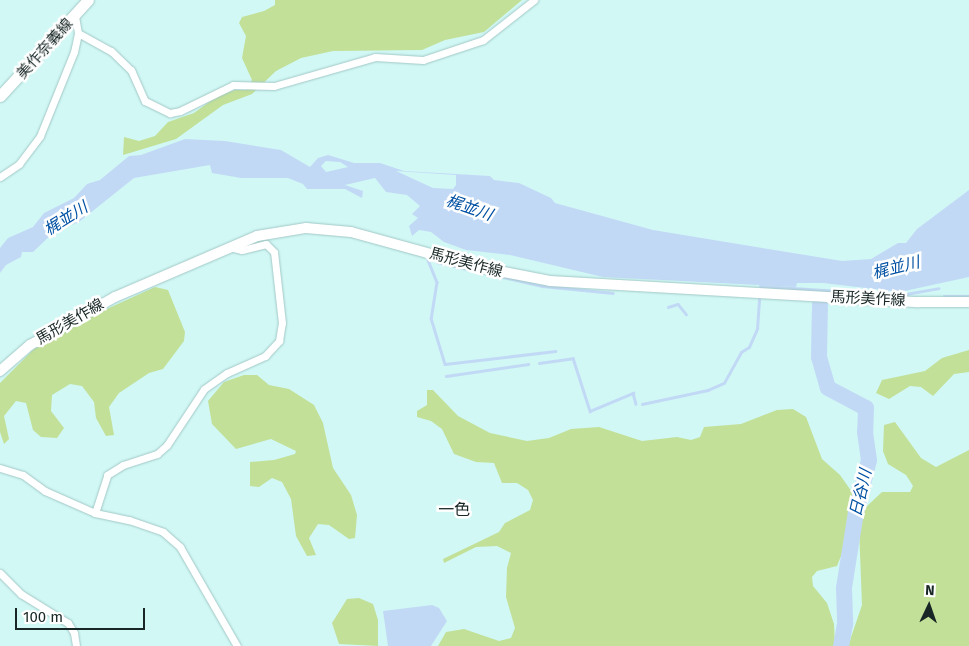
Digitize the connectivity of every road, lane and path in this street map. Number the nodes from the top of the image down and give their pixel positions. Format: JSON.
{"nodes":[{"id":1,"x":88,"y":0,"type":"edge"},
{"id":2,"x":534,"y":0,"type":"edge"},
{"id":3,"x":75,"y":16,"type":"junction"},
{"id":4,"x":78,"y":33,"type":"junction"},
{"id":5,"x":0,"y":96,"type":"edge"},
{"id":6,"x":0,"y":177,"type":"edge"},
{"id":7,"x":229,"y":246,"type":"junction"},
{"id":8,"x":969,"y":302,"type":"edge"},
{"id":9,"x":0,"y":371,"type":"edge"},
{"id":10,"x":0,"y":468,"type":"edge"},
{"id":11,"x":95,"y":513,"type":"junction"},
{"id":12,"x":0,"y":573,"type":"edge"},
{"id":13,"x":76,"y":646,"type":"edge"},
{"id":14,"x":237,"y":646,"type":"edge"}],
"edges":[{"from":1,"to":3,"type":"main road","name":"美作奈義線"},
{"from":2,"to":4,"type":"street"},
{"from":3,"to":4,"type":"street"},
{"from":3,"to":5,"type":"main road","name":"美作奈義線"},
{"from":4,"to":6,"type":"street"},
{"from":7,"to":8,"type":"main road","name":"馬形美作線"},
{"from":7,"to":9,"type":"main road","name":"馬形美作線"},
{"from":7,"to":11,"type":"street"},
{"from":10,"to":11,"type":"street"},
{"from":11,"to":14,"type":"street"},
{"from":12,"to":13,"type":"street"}]}
